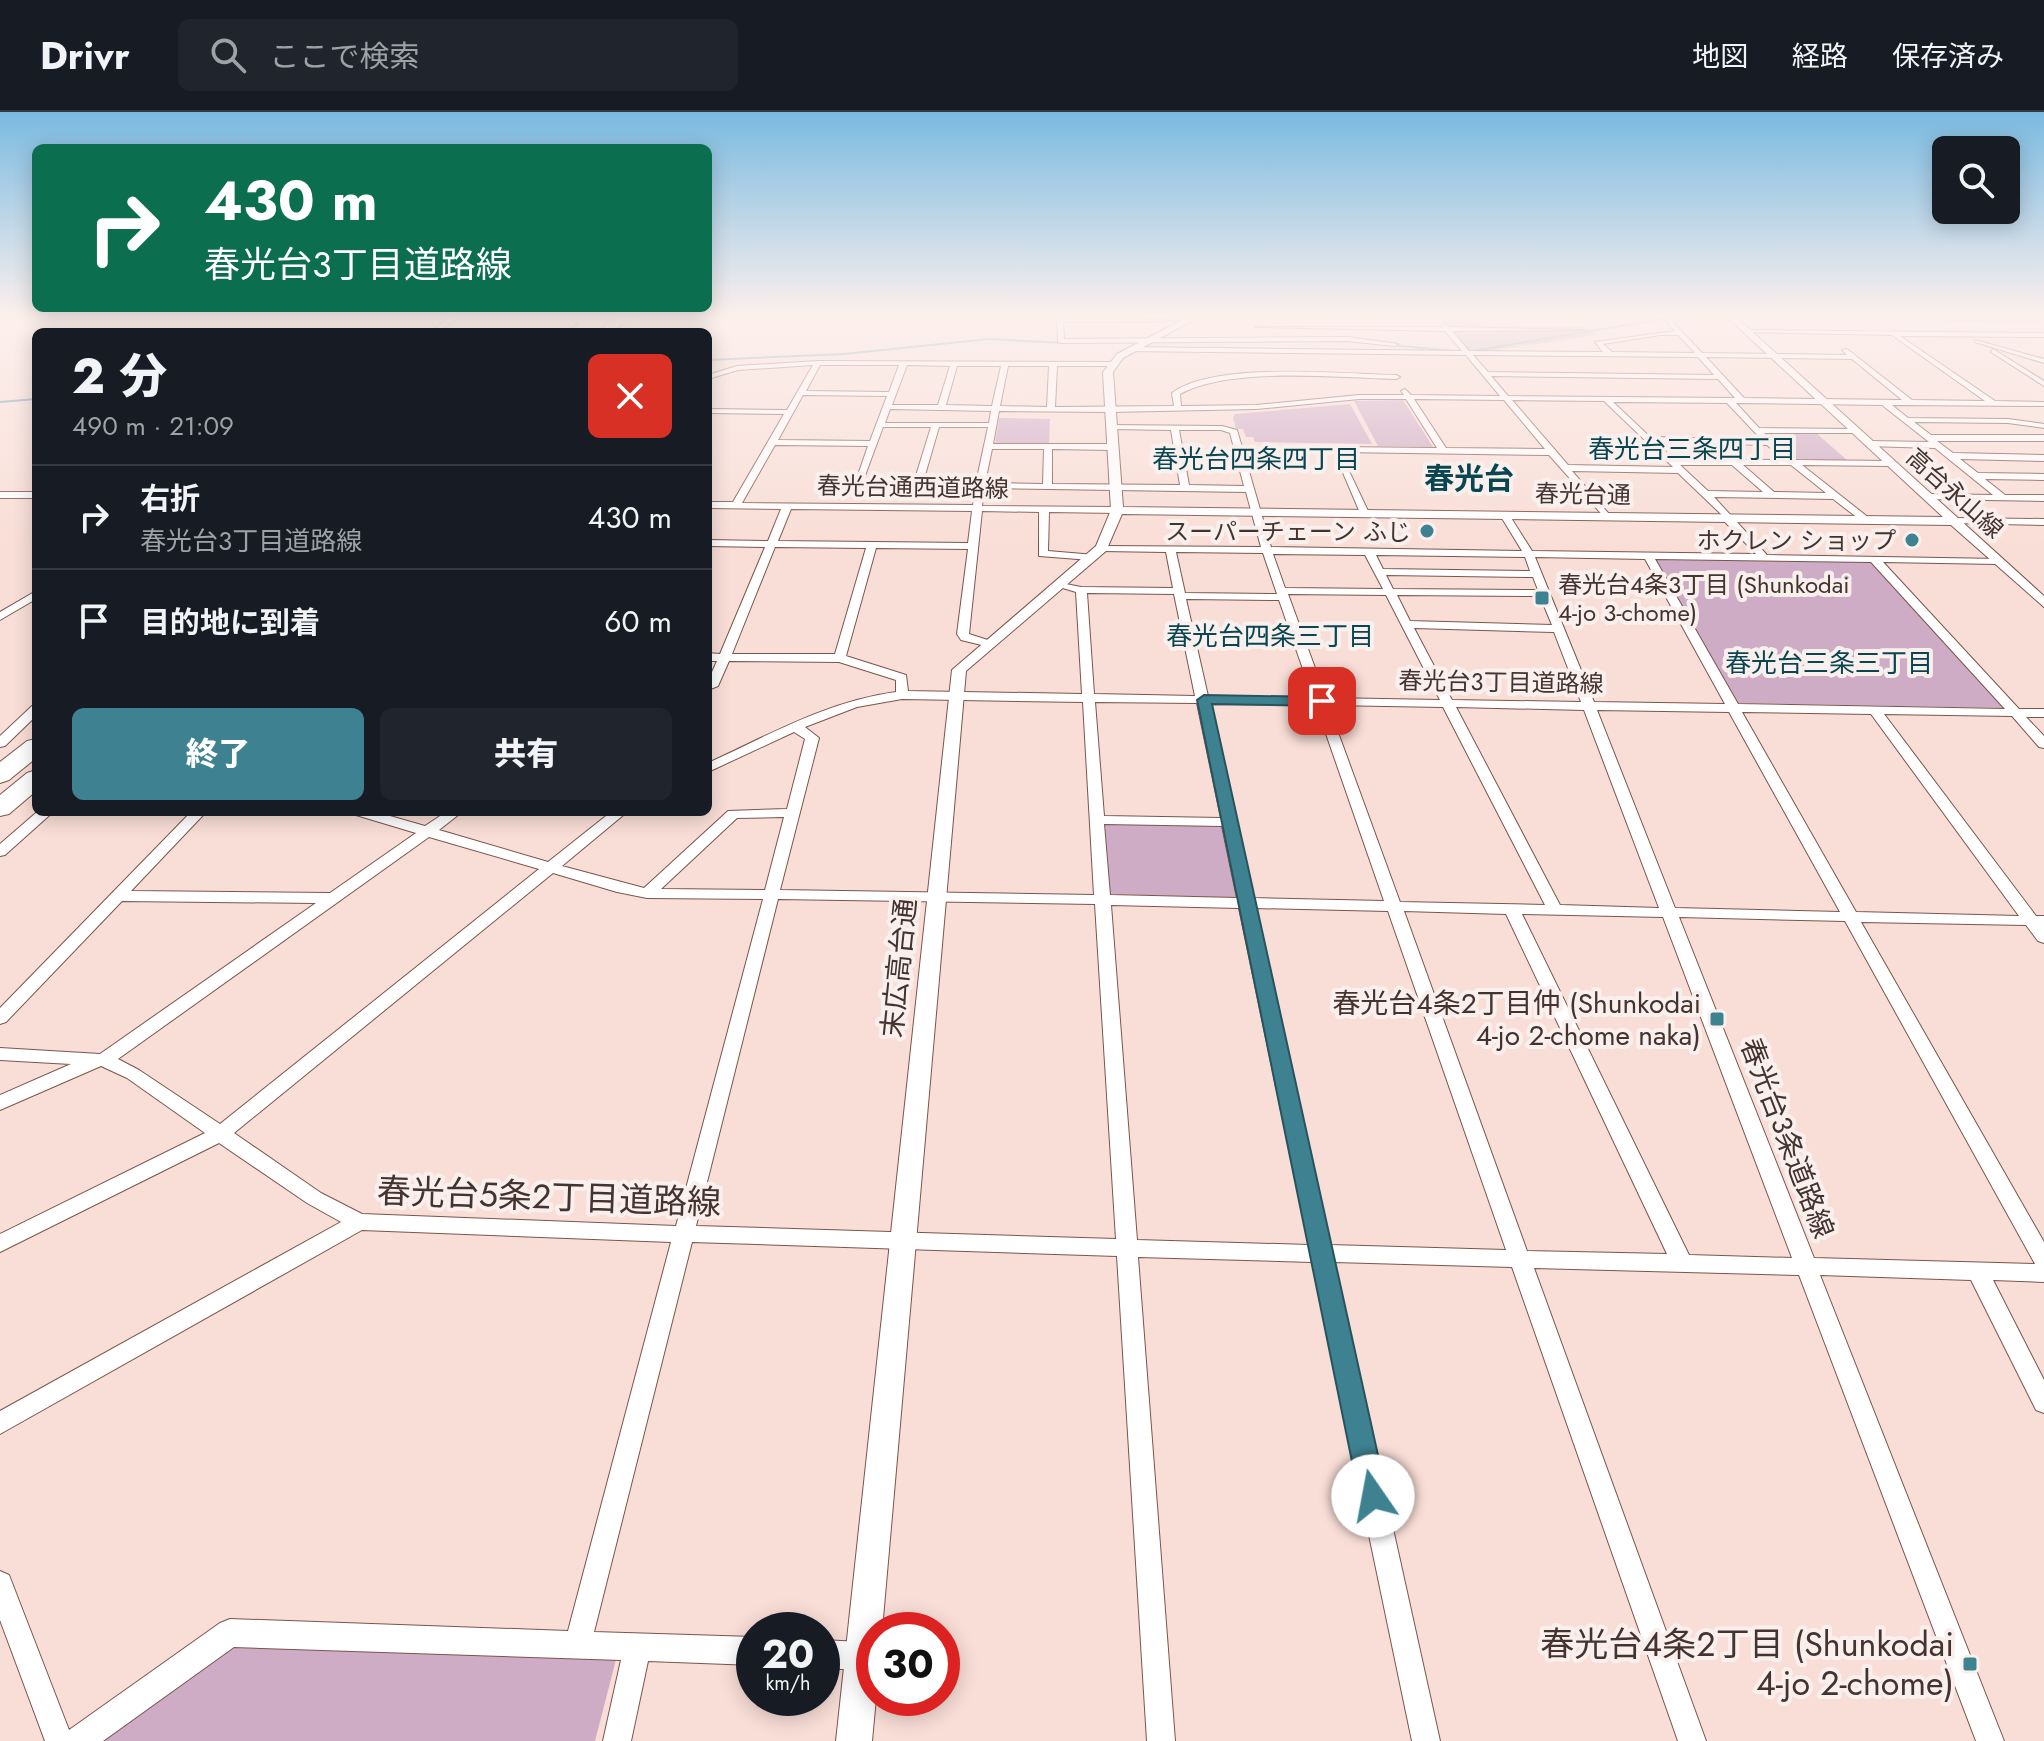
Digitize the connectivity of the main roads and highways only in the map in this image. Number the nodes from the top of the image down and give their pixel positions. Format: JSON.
{"nodes":[{"id":1,"x":32,"y":749,"type":"edge"},
{"id":2,"x":0,"y":775,"type":"edge"},
{"id":3,"x":32,"y":781,"type":"edge"},
{"id":4,"x":0,"y":808,"type":"edge"}],
"edges":[{"from":1,"to":2,"type":"highway"},
{"from":3,"to":4,"type":"highway"}]}
